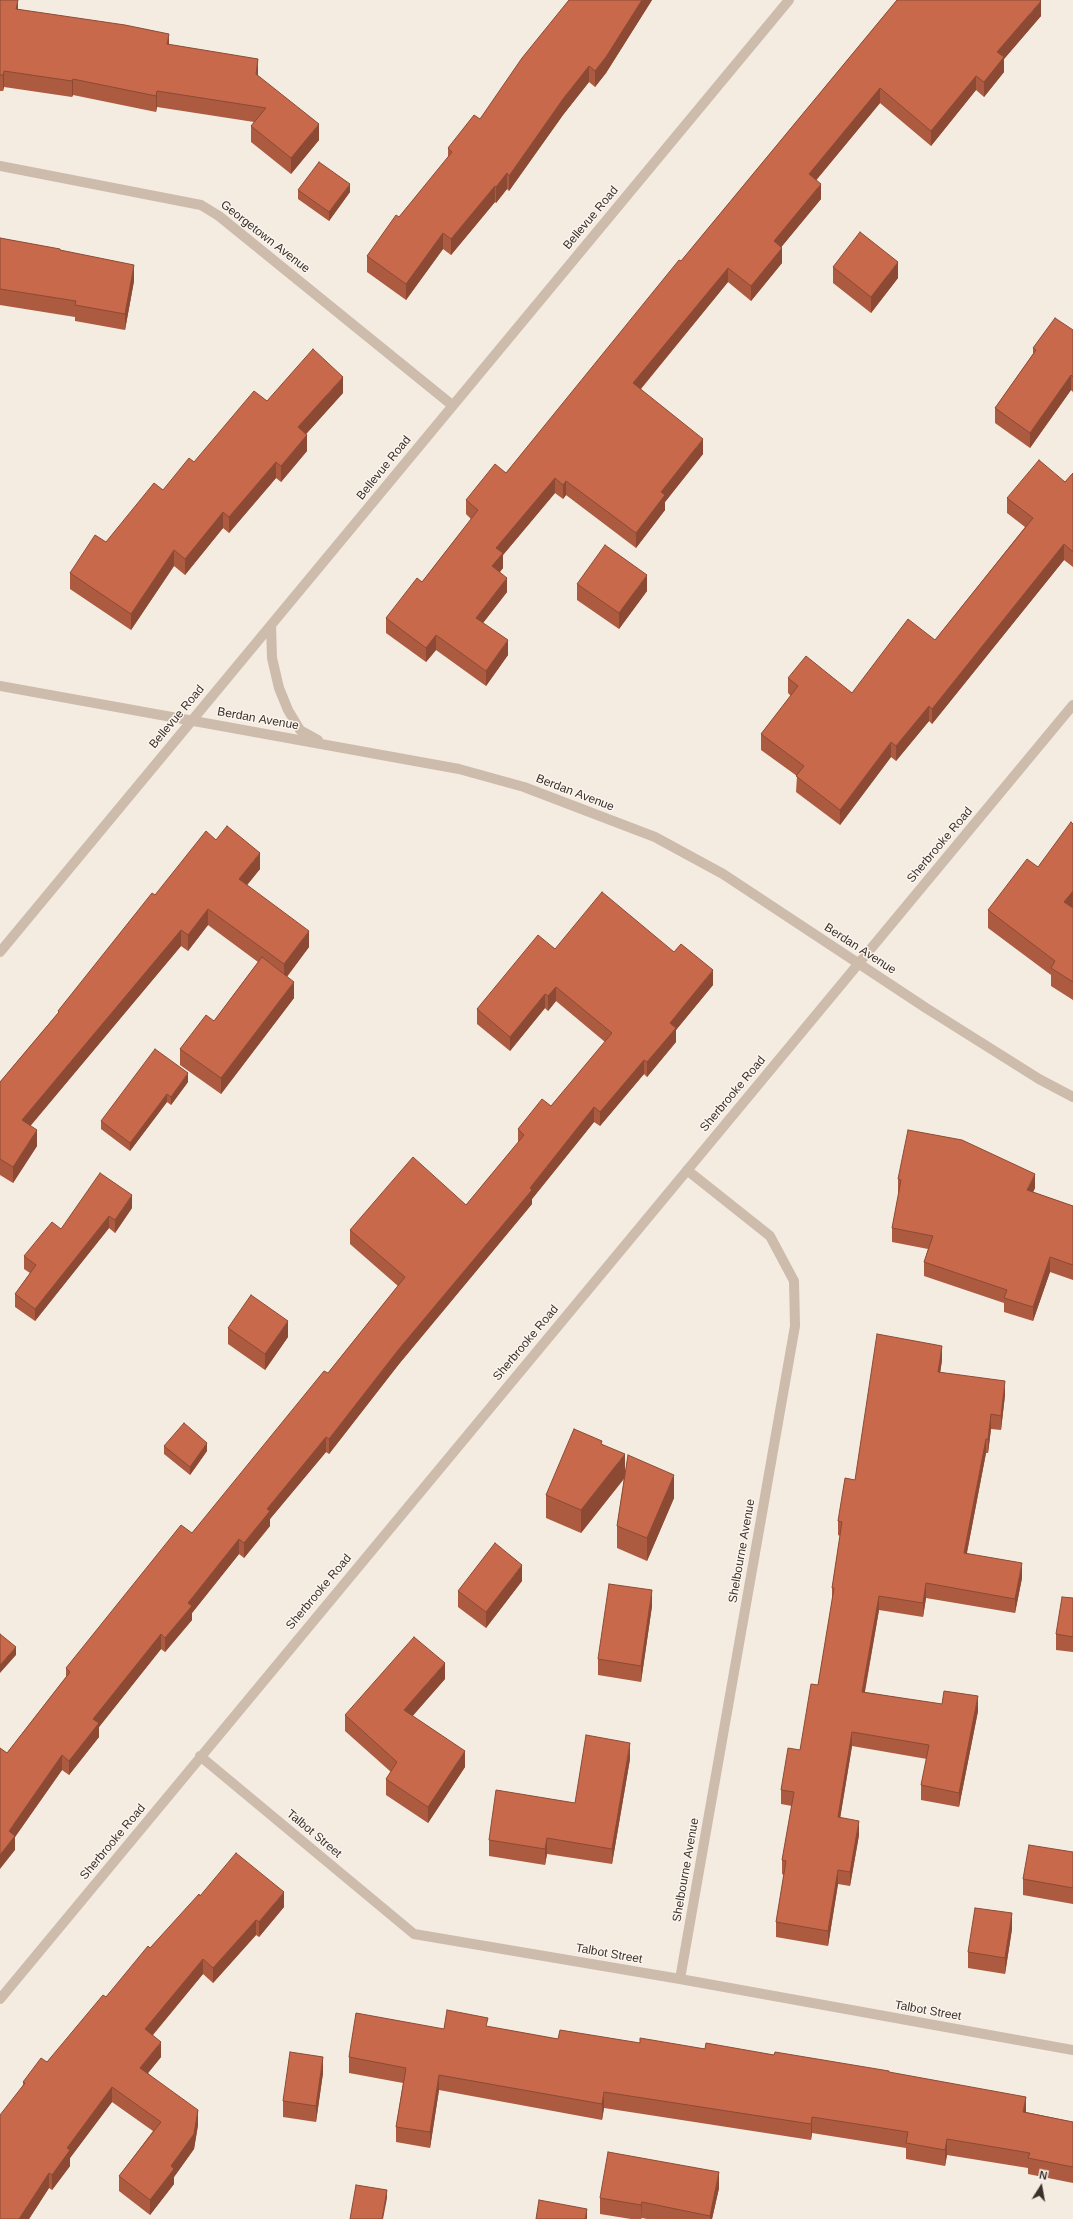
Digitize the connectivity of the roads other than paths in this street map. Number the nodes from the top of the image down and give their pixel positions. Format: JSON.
{"nodes":[{"id":1,"x":788,"y":0,"type":"edge"},
{"id":2,"x":0,"y":166,"type":"edge"},
{"id":3,"x":452,"y":405,"type":"junction"},
{"id":4,"x":271,"y":625,"type":"junction"},
{"id":5,"x":0,"y":686,"type":"edge"},
{"id":6,"x":1073,"y":705,"type":"edge"},
{"id":7,"x":191,"y":719,"type":"junction"},
{"id":8,"x":325,"y":744,"type":"junction"},
{"id":9,"x":0,"y":952,"type":"edge"},
{"id":10,"x":859,"y":964,"type":"junction"},
{"id":11,"x":1073,"y":1098,"type":"edge"},
{"id":12,"x":687,"y":1170,"type":"junction"},
{"id":13,"x":200,"y":1756,"type":"junction"},
{"id":14,"x":680,"y":1979,"type":"junction"},
{"id":15,"x":0,"y":1998,"type":"edge"},
{"id":16,"x":1073,"y":2050,"type":"edge"}],
"edges":[{"from":1,"to":3,"type":"street","name":"Bellevue Road"},
{"from":2,"to":3,"type":"street","name":"Georgetown Avenue"},
{"from":3,"to":4,"type":"street","name":"Bellevue Road"},
{"from":4,"to":7,"type":"street","name":"Bellevue Road"},
{"from":4,"to":8,"type":"street"},
{"from":5,"to":7,"type":"street","name":"Berdan Avenue"},
{"from":6,"to":10,"type":"street","name":"Sherbrooke Road"},
{"from":7,"to":8,"type":"street","name":"Berdan Avenue"},
{"from":7,"to":9,"type":"street","name":"Bellevue Road"},
{"from":8,"to":10,"type":"street","name":"Berdan Avenue"},
{"from":10,"to":11,"type":"street","name":"Berdan Avenue"},
{"from":10,"to":12,"type":"street","name":"Sherbrooke Road"},
{"from":12,"to":13,"type":"street","name":"Sherbrooke Road"},
{"from":12,"to":14,"type":"street","name":"Shelbourne Avenue"},
{"from":13,"to":14,"type":"street","name":"Talbot Street"},
{"from":13,"to":15,"type":"street","name":"Sherbrooke Road"},
{"from":14,"to":16,"type":"street","name":"Talbot Street"}]}
